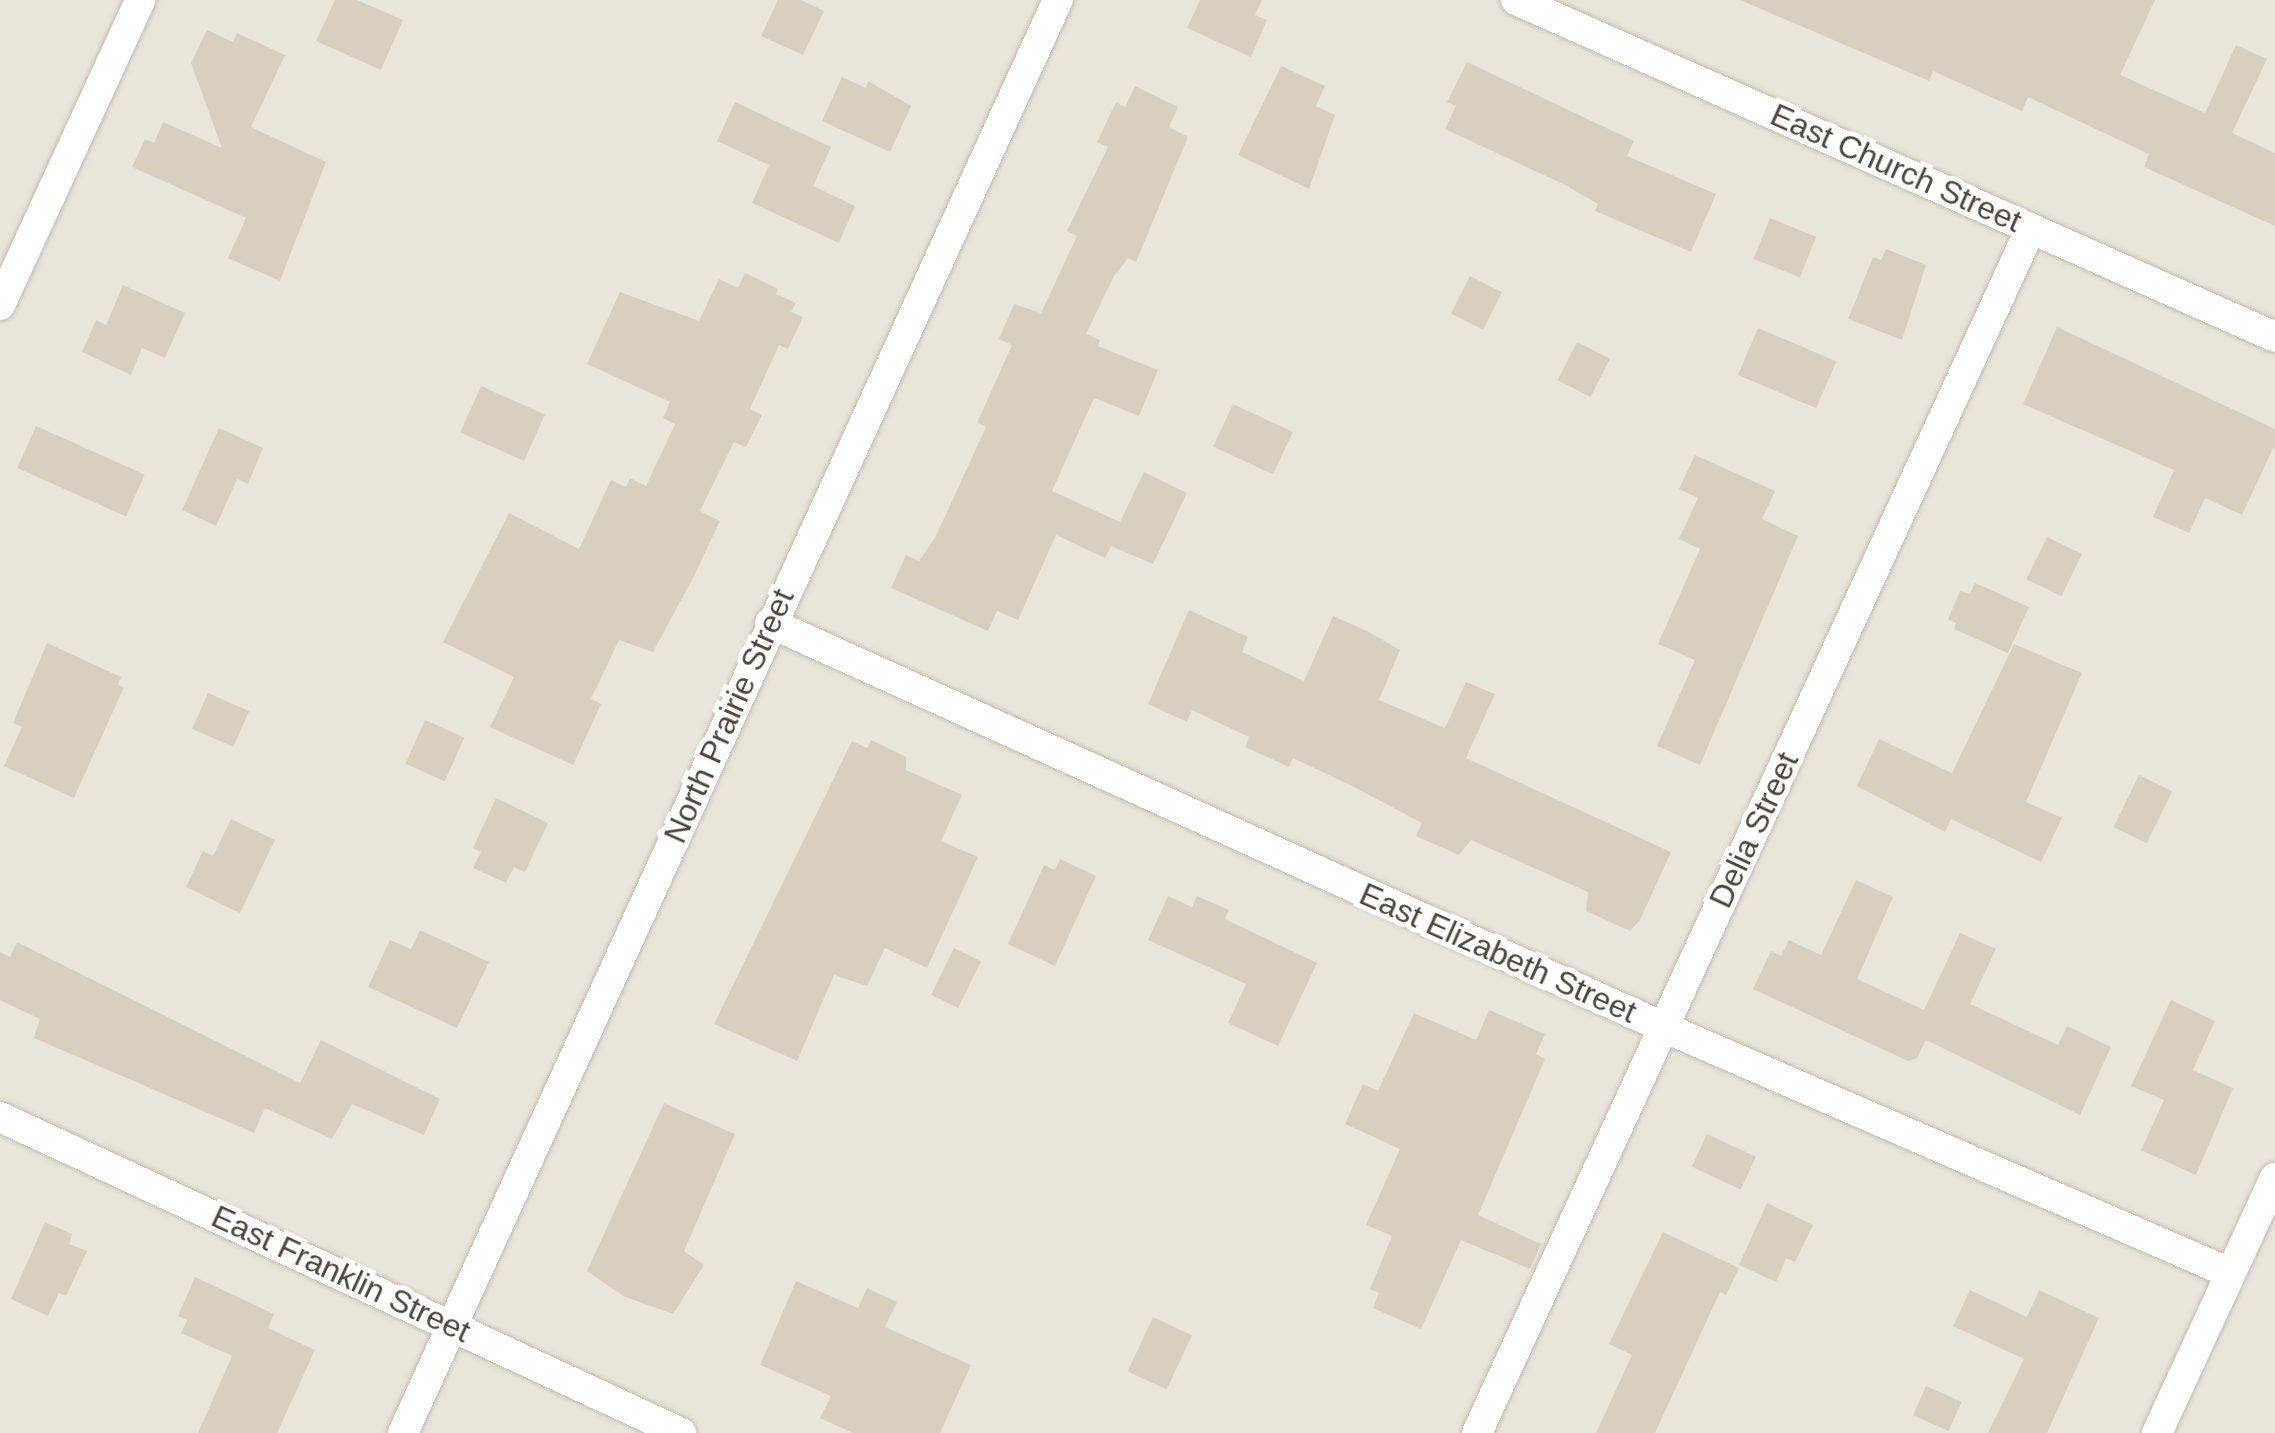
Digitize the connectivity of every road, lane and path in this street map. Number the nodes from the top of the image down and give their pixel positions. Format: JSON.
{"nodes":[{"id":1,"x":140,"y":0,"type":"edge"},
{"id":2,"x":1058,"y":0,"type":"edge"},
{"id":3,"x":1516,"y":0,"type":"edge"},
{"id":4,"x":2031,"y":228,"type":"junction"},
{"id":5,"x":0,"y":305,"type":"edge"},
{"id":6,"x":2275,"y":337,"type":"edge"},
{"id":7,"x":770,"y":623,"type":"junction"},
{"id":8,"x":1663,"y":1028,"type":"junction"},
{"id":9,"x":0,"y":1117,"type":"edge"},
{"id":10,"x":2275,"y":1178,"type":"edge"},
{"id":11,"x":2230,"y":1273,"type":"junction"},
{"id":12,"x":453,"y":1324,"type":"junction"},
{"id":13,"x":403,"y":1433,"type":"edge"},
{"id":14,"x":682,"y":1433,"type":"edge"},
{"id":15,"x":1477,"y":1433,"type":"edge"},
{"id":16,"x":2157,"y":1433,"type":"edge"}],
"edges":[{"from":1,"to":5,"type":"street"},
{"from":2,"to":7,"type":"street","name":"North Prairie Street"},
{"from":3,"to":4,"type":"street","name":"East Church Street"},
{"from":4,"to":6,"type":"street","name":"East Church Street"},
{"from":4,"to":8,"type":"street","name":"Delia Street"},
{"from":7,"to":8,"type":"street","name":"East Elizabeth Street"},
{"from":7,"to":12,"type":"street","name":"North Prairie Street"},
{"from":8,"to":11,"type":"street","name":"East Elizabeth Street"},
{"from":8,"to":15,"type":"street","name":"Delia Street"},
{"from":9,"to":12,"type":"street","name":"East Franklin Street"},
{"from":10,"to":11,"type":"street"},
{"from":11,"to":16,"type":"street"},
{"from":12,"to":13,"type":"street","name":"North Prairie Street"},
{"from":12,"to":14,"type":"street","name":"East Franklin Street"}]}
